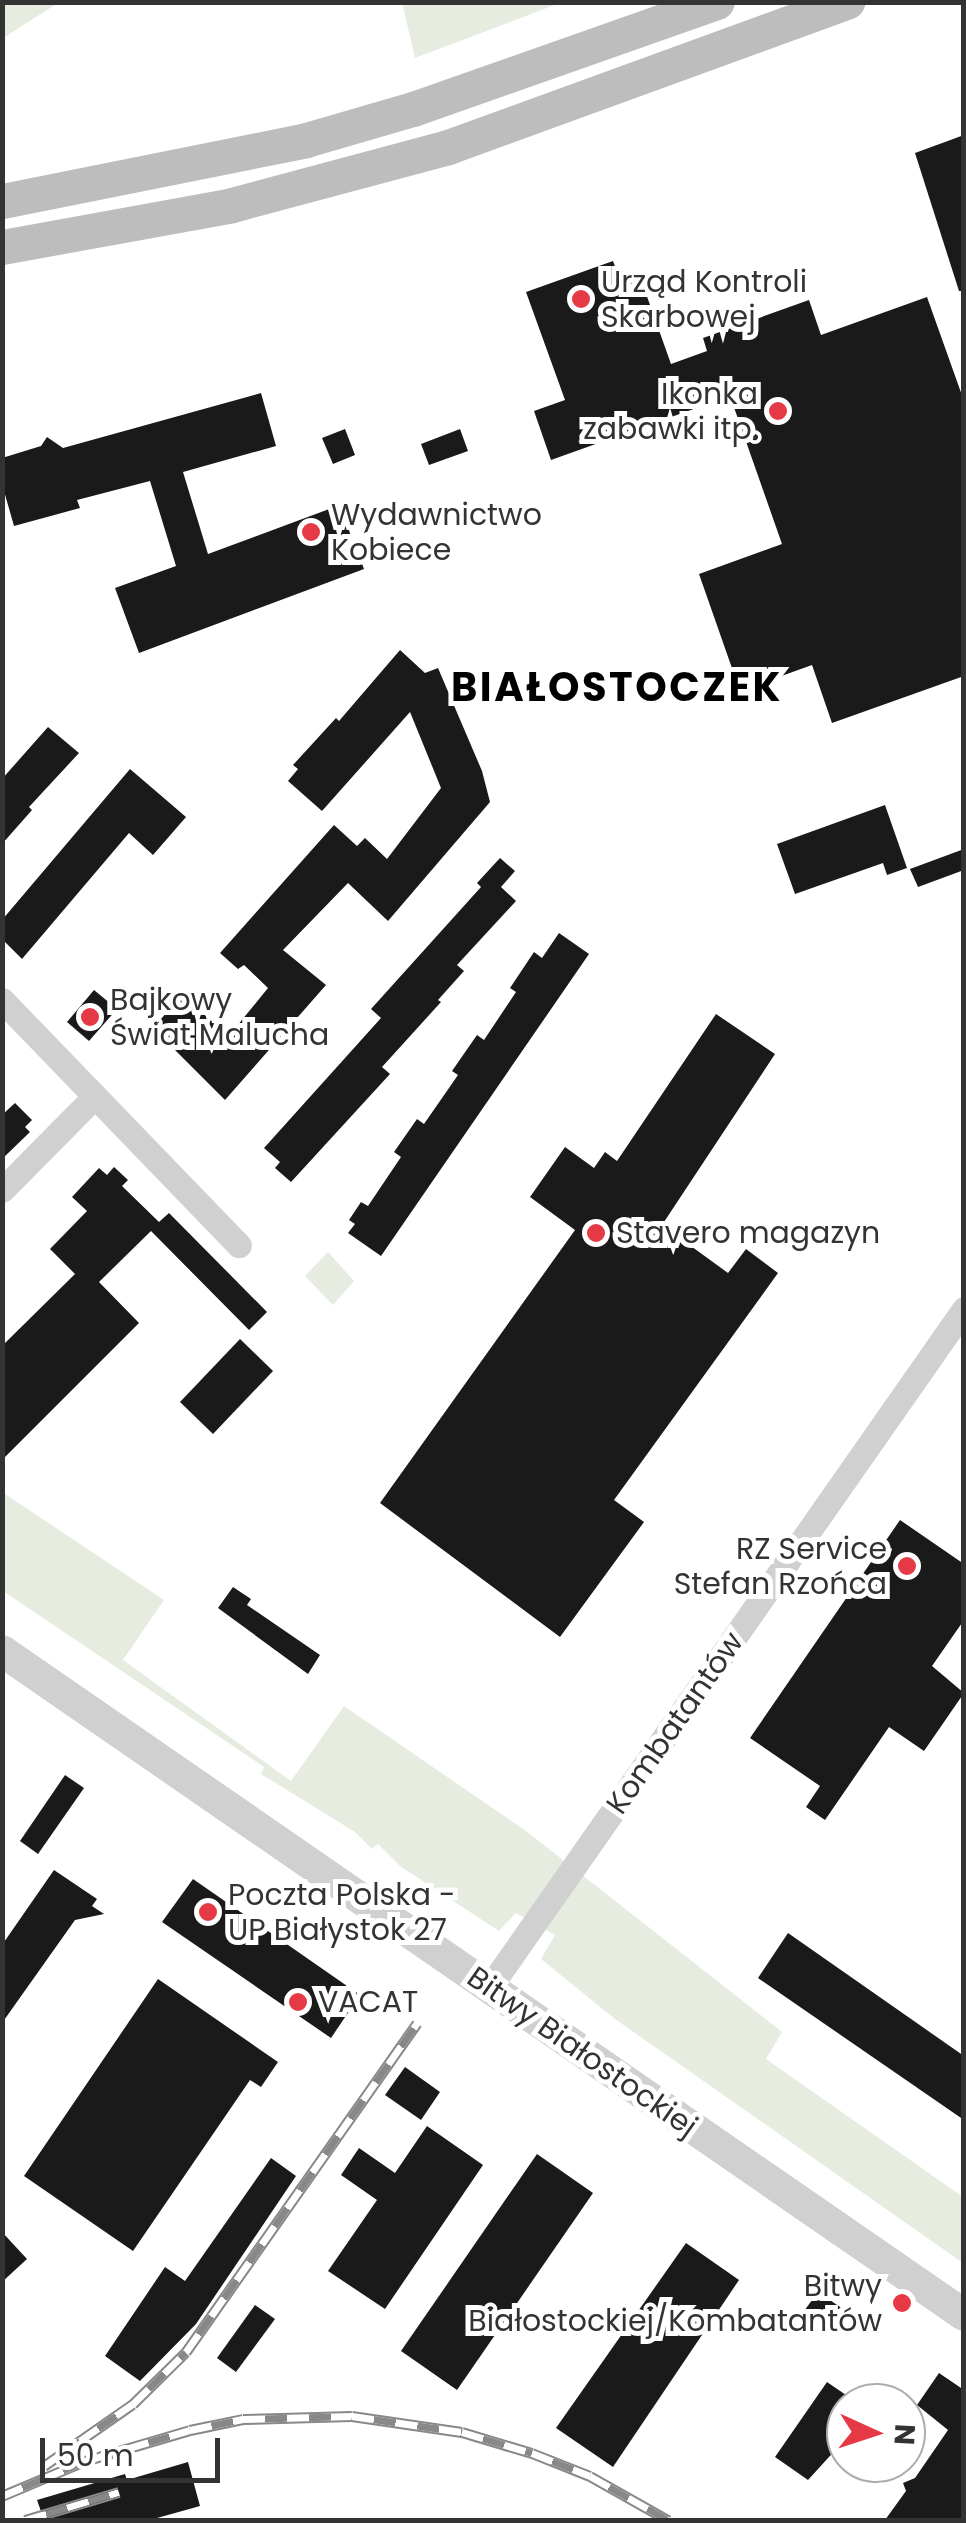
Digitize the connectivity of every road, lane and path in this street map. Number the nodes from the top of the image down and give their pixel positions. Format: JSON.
{"nodes":[{"id":1,"x":717,"y":2,"type":"edge"},
{"id":2,"x":847,"y":2,"type":"edge"},
{"id":3,"x":2,"y":201,"type":"edge"},
{"id":4,"x":2,"y":248,"type":"edge"},
{"id":5,"x":2,"y":1000,"type":"edge"},
{"id":6,"x":95,"y":1096,"type":"junction"},
{"id":7,"x":2,"y":1190,"type":"edge"},
{"id":8,"x":239,"y":1245,"type":"dead end"},
{"id":9,"x":964,"y":1309,"type":"edge"},
{"id":10,"x":2,"y":1652,"type":"edge"},
{"id":11,"x":490,"y":1988,"type":"junction"},
{"id":12,"x":964,"y":2316,"type":"edge"}],
"edges":[{"from":1,"to":3,"type":"main road"},
{"from":2,"to":4,"type":"main road"},
{"from":5,"to":6,"type":"street"},
{"from":6,"to":7,"type":"street"},
{"from":6,"to":8,"type":"street"},
{"from":9,"to":11,"type":"street","name":"Kombatantów"},
{"from":10,"to":11,"type":"street","name":"Bitwy Białostockiej"},
{"from":11,"to":12,"type":"street","name":"Bitwy Białostockiej"}]}
